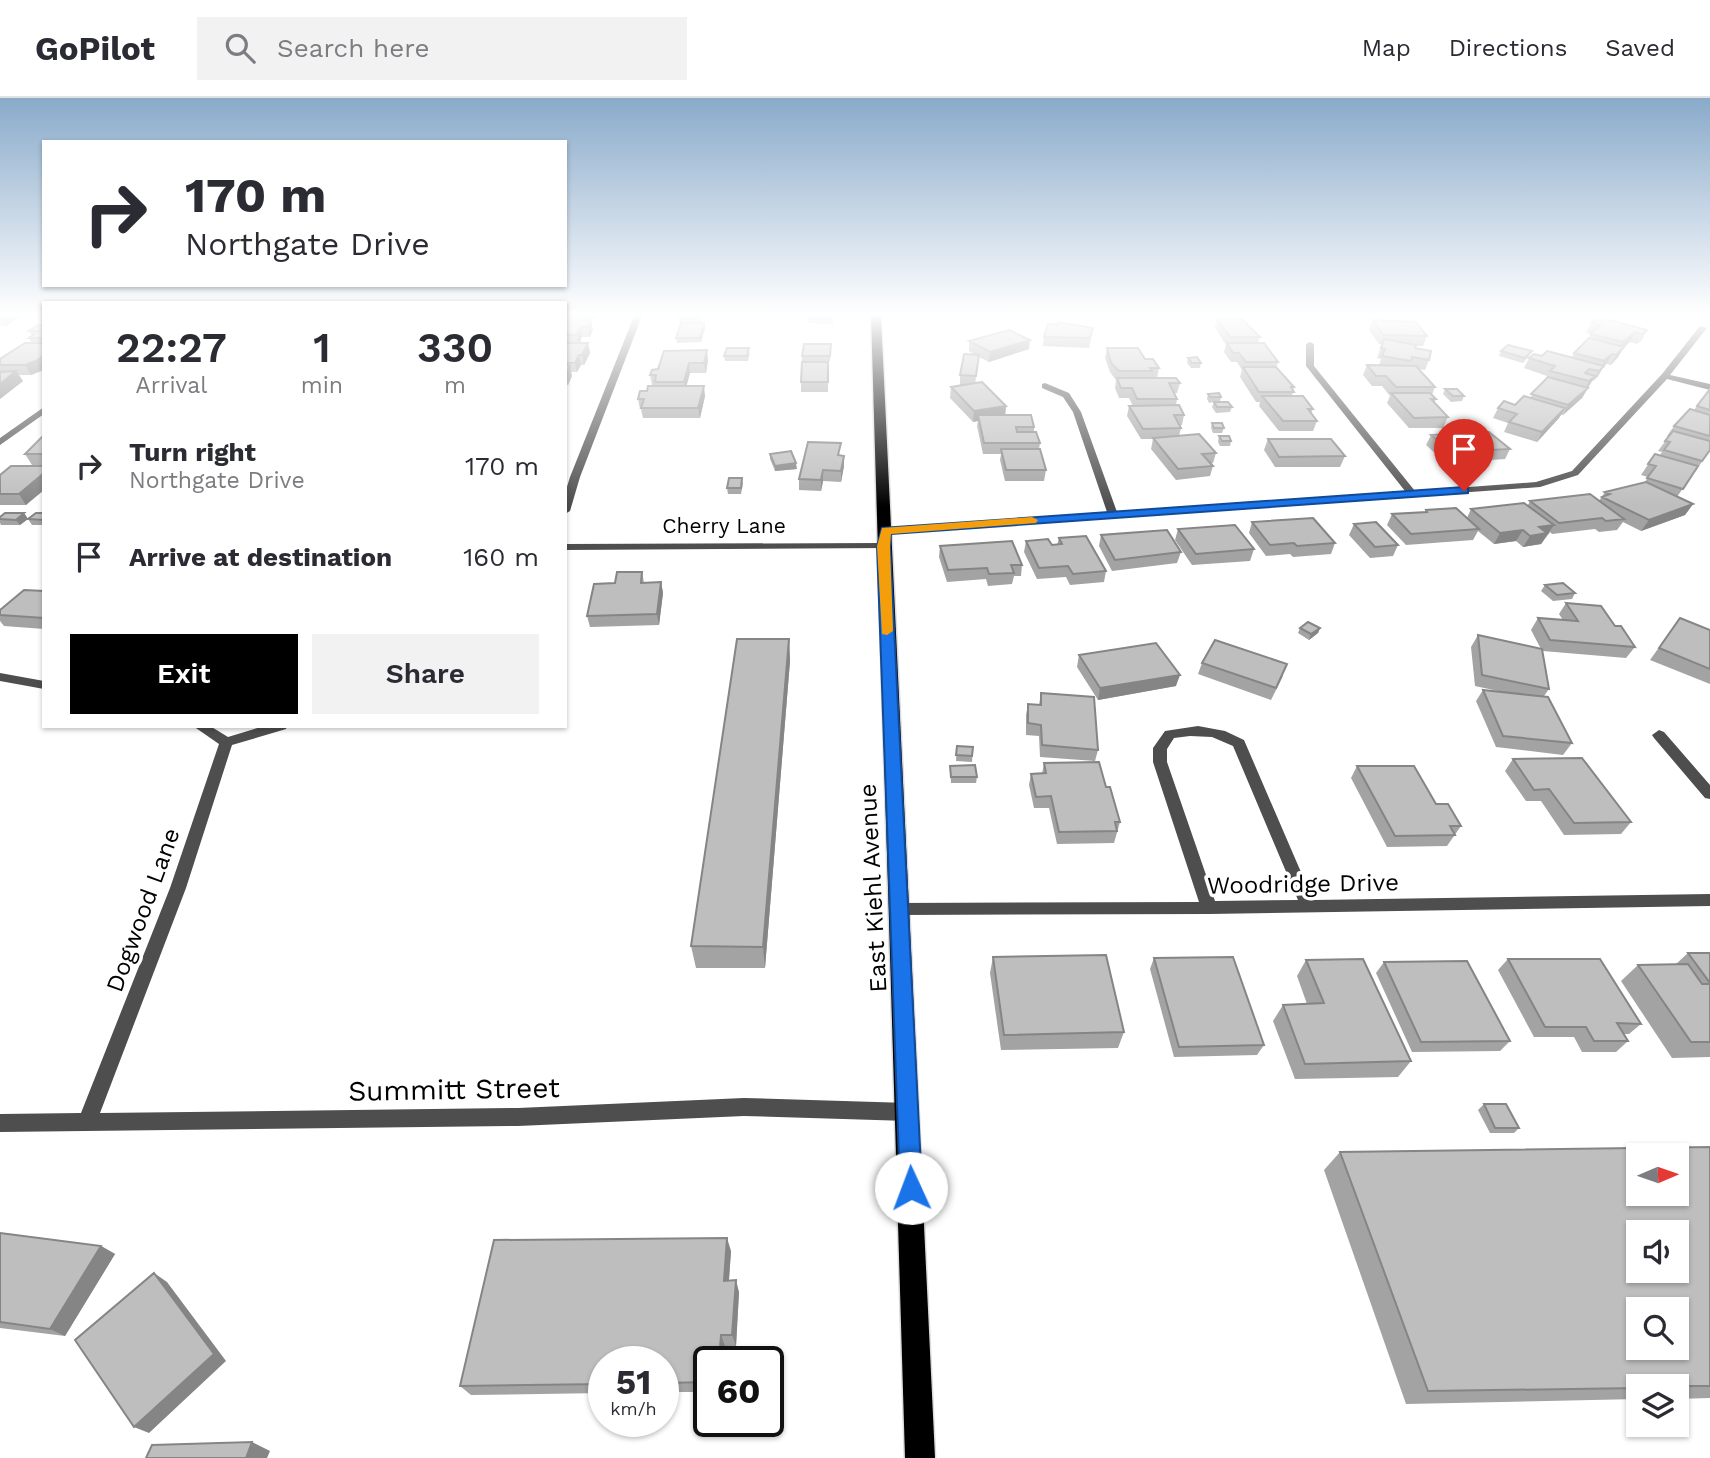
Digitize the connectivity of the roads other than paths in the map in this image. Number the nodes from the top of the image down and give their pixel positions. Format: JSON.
{"nodes":[{"id":1,"x":613,"y":379,"type":"edge"},
{"id":2,"x":879,"y":379,"type":"edge"},
{"id":3,"x":1319,"y":379,"type":"edge"},
{"id":4,"x":1662,"y":379,"type":"edge"},
{"id":5,"x":1679,"y":379,"type":"edge"},
{"id":6,"x":1045,"y":386,"type":"dead end"},
{"id":7,"x":1710,"y":387,"type":"edge"},
{"id":8,"x":42,"y":411,"type":"edge"},
{"id":9,"x":0,"y":442,"type":"edge"},
{"id":10,"x":1412,"y":494,"type":"junction"},
{"id":11,"x":567,"y":504,"type":"edge"},
{"id":12,"x":1113,"y":514,"type":"junction"},
{"id":13,"x":885,"y":538,"type":"junction"},
{"id":14,"x":567,"y":547,"type":"edge"},
{"id":15,"x":0,"y":677,"type":"edge"},
{"id":16,"x":42,"y":685,"type":"edge"},
{"id":17,"x":202,"y":728,"type":"edge"},
{"id":18,"x":274,"y":728,"type":"edge"},
{"id":19,"x":1660,"y":735,"type":"dead end"},
{"id":20,"x":226,"y":742,"type":"junction"},
{"id":21,"x":1710,"y":794,"type":"edge"},
{"id":22,"x":1710,"y":900,"type":"edge"},
{"id":23,"x":1308,"y":906,"type":"junction"},
{"id":24,"x":1209,"y":908,"type":"junction"},
{"id":25,"x":897,"y":909,"type":"junction"},
{"id":26,"x":908,"y":1112,"type":"junction"},
{"id":27,"x":88,"y":1120,"type":"junction"},
{"id":28,"x":0,"y":1123,"type":"edge"},
{"id":29,"x":920,"y":1458,"type":"edge"}],
"edges":[{"from":1,"to":11,"type":"street"},
{"from":2,"to":13,"type":"main road","name":"East Kiehl Avenue"},
{"from":3,"to":10,"type":"street"},
{"from":4,"to":10,"type":"street","name":"Cherry Lane"},
{"from":5,"to":7,"type":"street"},
{"from":6,"to":12,"type":"street"},
{"from":8,"to":9,"type":"street"},
{"from":10,"to":12,"type":"street","name":"Cherry Lane"},
{"from":12,"to":13,"type":"street","name":"Cherry Lane"},
{"from":13,"to":14,"type":"street","name":"Cherry Lane"},
{"from":13,"to":25,"type":"main road","name":"East Kiehl Avenue"},
{"from":15,"to":16,"type":"street"},
{"from":17,"to":20,"type":"street"},
{"from":18,"to":20,"type":"street"},
{"from":19,"to":21,"type":"street"},
{"from":20,"to":27,"type":"street","name":"Dogwood Lane"},
{"from":22,"to":23,"type":"street","name":"Woodridge Drive"},
{"from":23,"to":24,"type":"street","name":"Woodridge Drive"},
{"from":23,"to":24,"type":"street"},
{"from":24,"to":25,"type":"street","name":"Woodridge Drive"},
{"from":25,"to":26,"type":"main road","name":"East Kiehl Avenue"},
{"from":26,"to":27,"type":"street","name":"Summitt Street"},
{"from":26,"to":29,"type":"main road","name":"East Kiehl Avenue"},
{"from":27,"to":28,"type":"street","name":"Summitt Street"}]}
